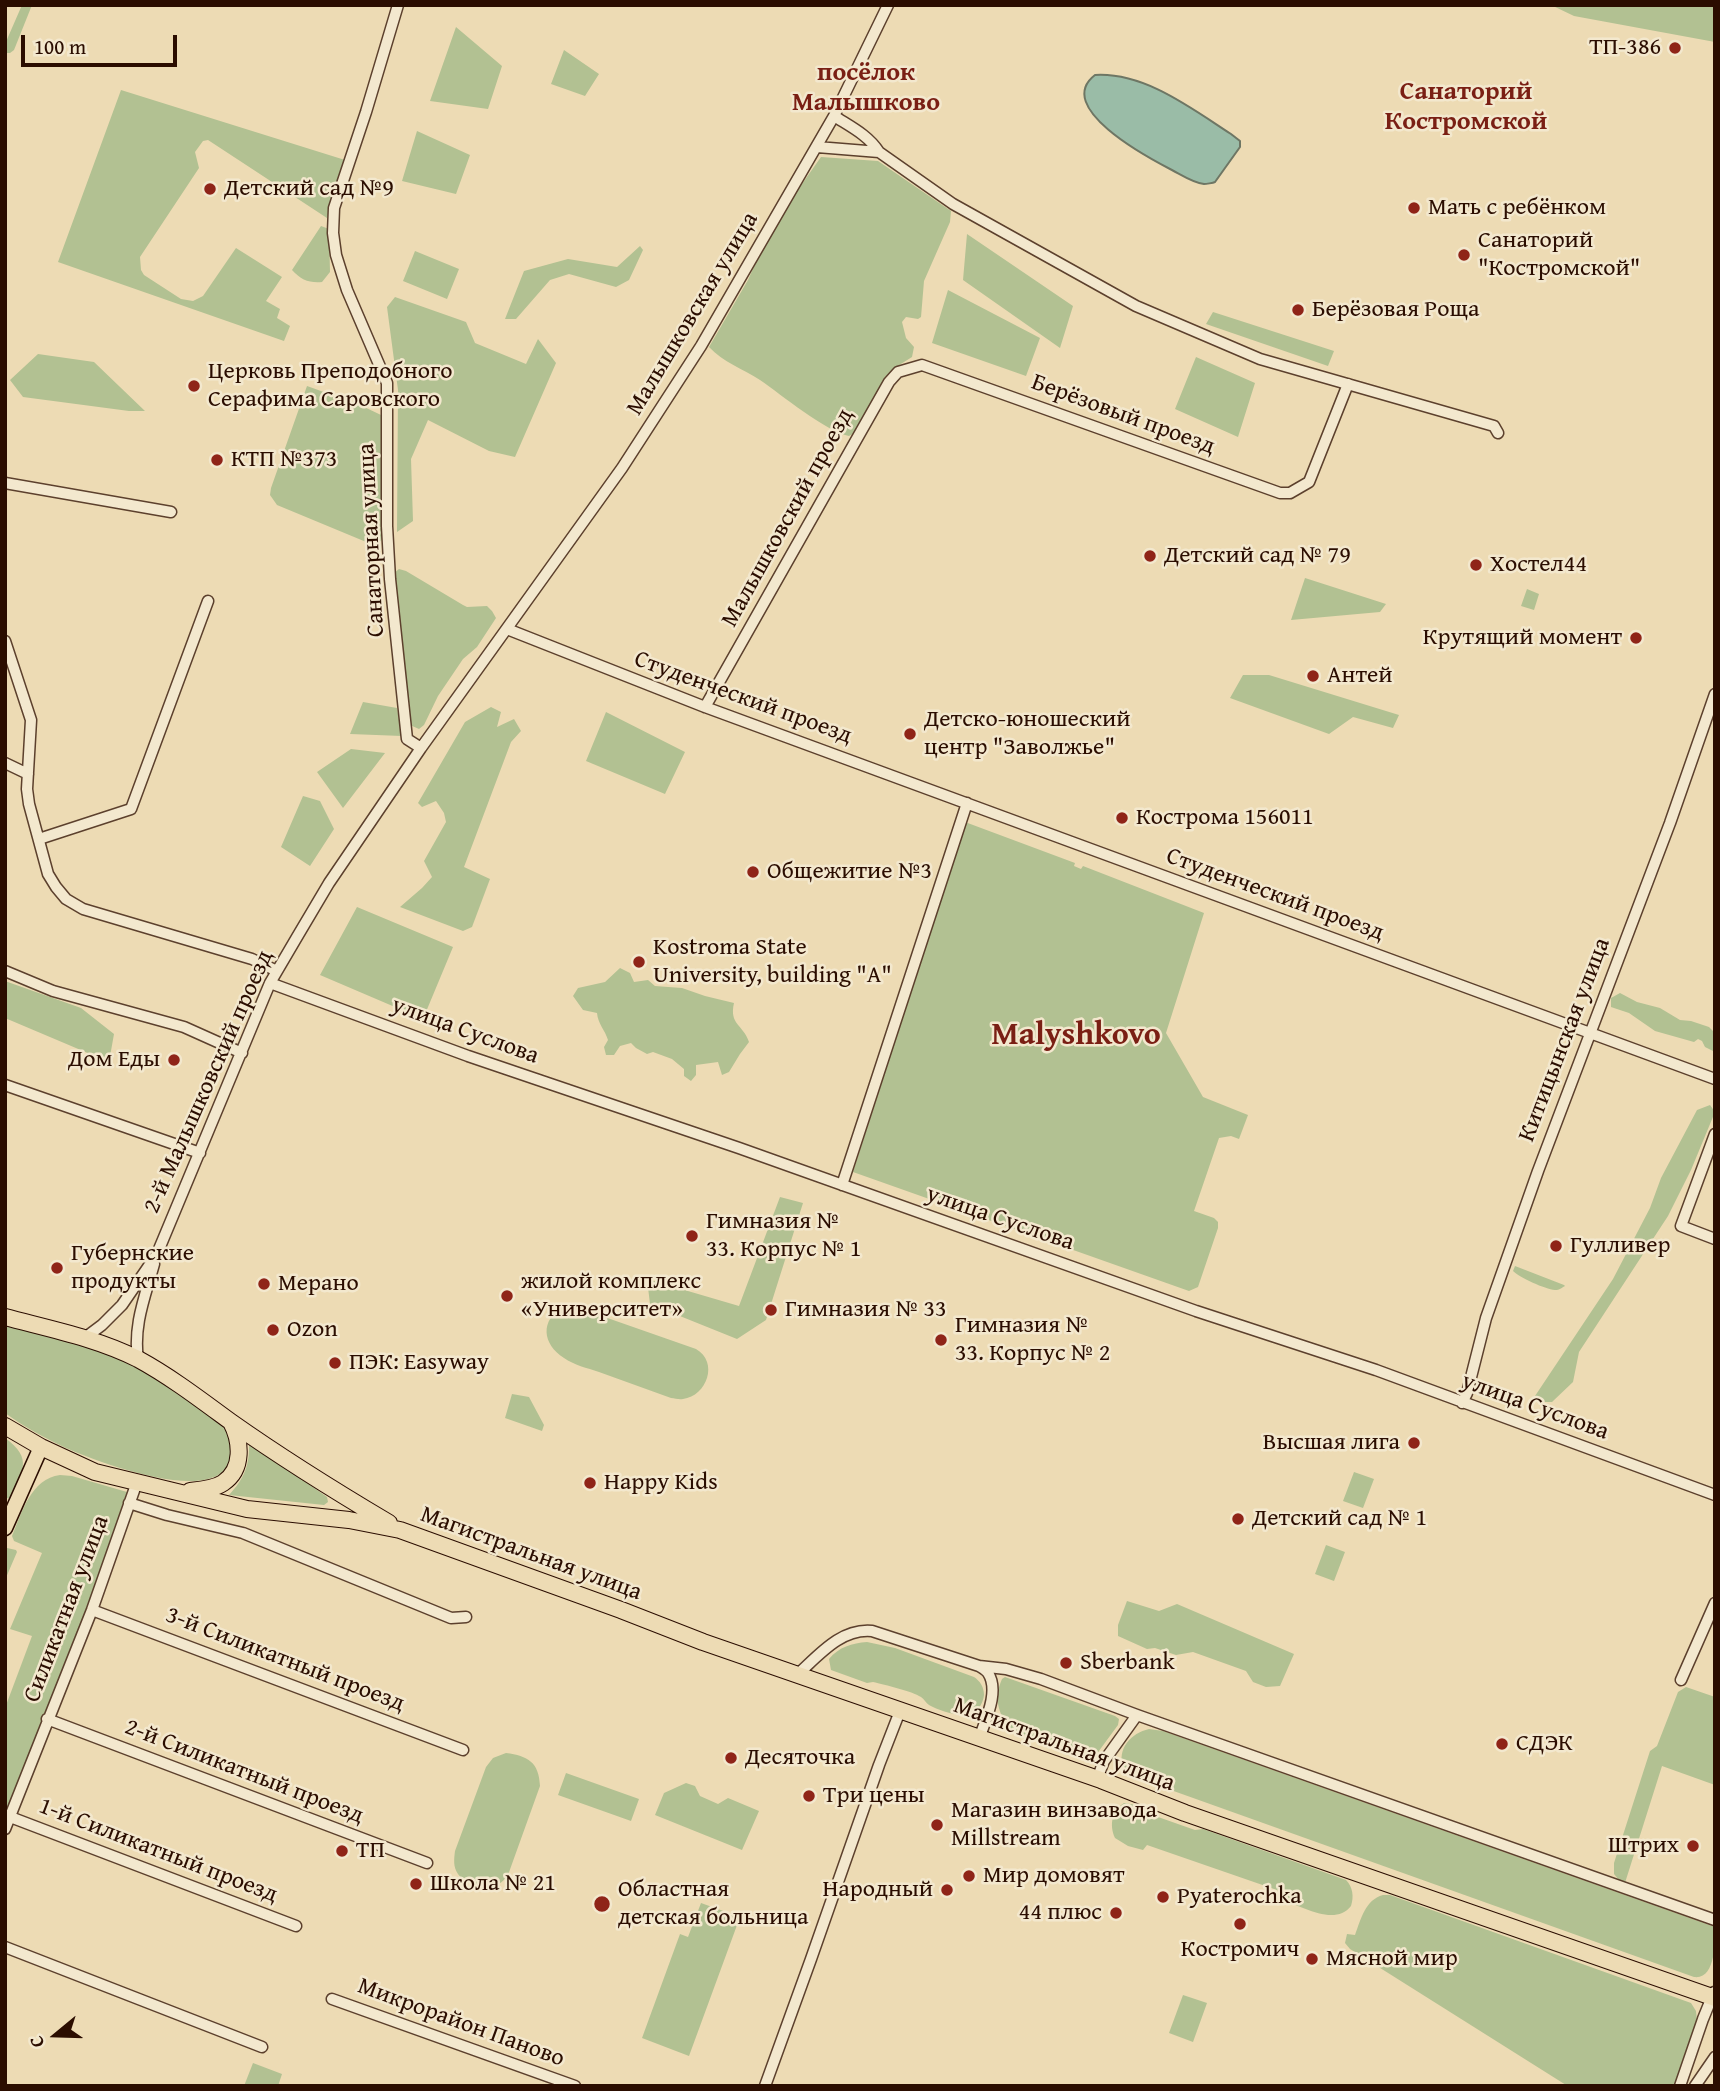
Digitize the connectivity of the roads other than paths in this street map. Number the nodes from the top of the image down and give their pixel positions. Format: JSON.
{"nodes":[{"id":1,"x":398,"y":5,"type":"edge"},
{"id":2,"x":888,"y":5,"type":"edge"},
{"id":3,"x":834,"y":117,"type":"junction"},
{"id":4,"x":817,"y":147,"type":"junction"},
{"id":5,"x":879,"y":152,"type":"junction"},
{"id":6,"x":922,"y":365,"type":"joint"},
{"id":7,"x":1348,"y":384,"type":"junction"},
{"id":8,"x":1498,"y":433,"type":"dead end"},
{"id":9,"x":5,"y":483,"type":"edge"},
{"id":10,"x":172,"y":512,"type":"dead end"},
{"id":11,"x":208,"y":601,"type":"dead end"},
{"id":12,"x":507,"y":629,"type":"junction"},
{"id":13,"x":5,"y":641,"type":"edge"},
{"id":14,"x":1715,"y":694,"type":"edge"},
{"id":15,"x":705,"y":707,"type":"junction"},
{"id":16,"x":421,"y":748,"type":"junction"},
{"id":17,"x":5,"y":763,"type":"edge"},
{"id":18,"x":28,"y":774,"type":"junction"},
{"id":19,"x":967,"y":803,"type":"junction"},
{"id":20,"x":38,"y":839,"type":"junction"},
{"id":21,"x":5,"y":971,"type":"edge"},
{"id":22,"x":277,"y":971,"type":"junction"},
{"id":23,"x":270,"y":983,"type":"junction"},
{"id":24,"x":1590,"y":1034,"type":"junction"},
{"id":25,"x":242,"y":1053,"type":"junction"},
{"id":26,"x":1715,"y":1079,"type":"edge"},
{"id":27,"x":5,"y":1085,"type":"edge"},
{"id":28,"x":1715,"y":1134,"type":"edge"},
{"id":29,"x":200,"y":1153,"type":"junction"},
{"id":30,"x":842,"y":1185,"type":"junction"},
{"id":31,"x":1715,"y":1239,"type":"edge"},
{"id":32,"x":157,"y":1254,"type":"junction"},
{"id":33,"x":5,"y":1317,"type":"edge"},
{"id":34,"x":86,"y":1337,"type":"junction"},
{"id":35,"x":138,"y":1360,"type":"junction"},
{"id":36,"x":1462,"y":1404,"type":"junction"},
{"id":37,"x":231,"y":1422,"type":"junction"},
{"id":38,"x":5,"y":1426,"type":"edge"},
{"id":39,"x":41,"y":1447,"type":"junction"},
{"id":40,"x":137,"y":1482,"type":"junction"},
{"id":41,"x":182,"y":1491,"type":"junction"},
{"id":42,"x":1715,"y":1495,"type":"edge"},
{"id":43,"x":130,"y":1503,"type":"junction"},
{"id":44,"x":5,"y":1528,"type":"edge"},
{"id":45,"x":400,"y":1530,"type":"junction"},
{"id":46,"x":1715,"y":1603,"type":"edge"},
{"id":47,"x":92,"y":1610,"type":"junction"},
{"id":48,"x":466,"y":1617,"type":"dead end"},
{"id":49,"x":979,"y":1666,"type":"junction"},
{"id":50,"x":797,"y":1675,"type":"junction"},
{"id":51,"x":1681,"y":1680,"type":"dead end"},
{"id":52,"x":900,"y":1711,"type":"junction"},
{"id":53,"x":1137,"y":1715,"type":"junction"},
{"id":54,"x":47,"y":1719,"type":"junction"},
{"id":55,"x":979,"y":1739,"type":"junction"},
{"id":56,"x":463,"y":1750,"type":"dead end"},
{"id":57,"x":1097,"y":1779,"type":"junction"},
{"id":58,"x":7,"y":1816,"type":"edge"},
{"id":59,"x":5,"y":1829,"type":"edge"},
{"id":60,"x":427,"y":1863,"type":"dead end"},
{"id":61,"x":1715,"y":1920,"type":"edge"},
{"id":62,"x":296,"y":1926,"type":"dead end"},
{"id":63,"x":5,"y":1947,"type":"edge"},
{"id":64,"x":1714,"y":1995,"type":"edge"},
{"id":65,"x":332,"y":1999,"type":"dead end"},
{"id":66,"x":262,"y":2047,"type":"dead end"},
{"id":67,"x":1715,"y":2057,"type":"edge"},
{"id":68,"x":575,"y":2086,"type":"edge"},
{"id":69,"x":765,"y":2086,"type":"edge"},
{"id":70,"x":1681,"y":2086,"type":"edge"},
{"id":71,"x":1695,"y":2086,"type":"edge"}],
"edges":[{"from":1,"to":16,"type":"street","name":"Санаторная улица"},
{"from":2,"to":3,"type":"street","name":"Малышковская улица"},
{"from":3,"to":4,"type":"street","name":"Малышковская улица"},
{"from":3,"to":5,"type":"street"},
{"from":4,"to":5,"type":"street"},
{"from":4,"to":12,"type":"street","name":"Малышковская улица"},
{"from":5,"to":7,"type":"street"},
{"from":6,"to":7,"type":"street","name":"Берёзовый проезд"},
{"from":6,"to":15,"type":"street","name":"Малышковский проезд"},
{"from":7,"to":8,"type":"street"},
{"from":9,"to":10,"type":"street"},
{"from":11,"to":20,"type":"street"},
{"from":12,"to":15,"type":"street","name":"Студенческий проезд"},
{"from":12,"to":16,"type":"street","name":"2-й Малышковский проезд"},
{"from":13,"to":18,"type":"street"},
{"from":14,"to":24,"type":"street","name":"Китицынская улица"},
{"from":15,"to":19,"type":"street","name":"Студенческий проезд"},
{"from":16,"to":22,"type":"street","name":"2-й Малышковский проезд"},
{"from":17,"to":18,"type":"street"},
{"from":18,"to":20,"type":"street"},
{"from":19,"to":24,"type":"street","name":"Студенческий проезд"},
{"from":19,"to":30,"type":"street"},
{"from":20,"to":22,"type":"street"},
{"from":21,"to":25,"type":"street"},
{"from":22,"to":23,"type":"street","name":"2-й Малышковский проезд"},
{"from":23,"to":25,"type":"street","name":"2-й Малышковский проезд"},
{"from":23,"to":30,"type":"street","name":"улица Суслова"},
{"from":24,"to":26,"type":"street","name":"Студенческий проезд"},
{"from":24,"to":36,"type":"street","name":"Китицынская улица"},
{"from":25,"to":29,"type":"street","name":"2-й Малышковский проезд"},
{"from":27,"to":29,"type":"street"},
{"from":28,"to":31,"type":"street"},
{"from":29,"to":32,"type":"street","name":"2-й Малышковский проезд"},
{"from":30,"to":36,"type":"street","name":"улица Суслова"},
{"from":32,"to":34,"type":"street","name":"2-й Малышковский проезд"},
{"from":32,"to":35,"type":"street"},
{"from":33,"to":34,"type":"highway","name":"Магистральная улица"},
{"from":34,"to":35,"type":"highway","name":"Магистральная улица"},
{"from":35,"to":37,"type":"highway","name":"Магистральная улица"},
{"from":36,"to":42,"type":"street","name":"улица Суслова"},
{"from":37,"to":41,"type":"highway"},
{"from":37,"to":45,"type":"highway","name":"Магистральная улица"},
{"from":38,"to":39,"type":"highway","name":"Магистральная улица"},
{"from":39,"to":40,"type":"highway","name":"Магистральная улица"},
{"from":39,"to":44,"type":"main road"},
{"from":40,"to":41,"type":"highway","name":"Магистральная улица"},
{"from":40,"to":43,"type":"street","name":"Силикатная улица"},
{"from":41,"to":45,"type":"highway","name":"Магистральная улица"},
{"from":43,"to":47,"type":"street","name":"Силикатная улица"},
{"from":43,"to":48,"type":"street"},
{"from":45,"to":50,"type":"highway","name":"Магистральная улица"},
{"from":46,"to":51,"type":"street"},
{"from":47,"to":54,"type":"street","name":"Силикатная улица"},
{"from":47,"to":56,"type":"street","name":"3-й Силикатный проезд"},
{"from":49,"to":50,"type":"street"},
{"from":49,"to":53,"type":"street"},
{"from":49,"to":55,"type":"street"},
{"from":50,"to":52,"type":"highway","name":"Магистральная улица"},
{"from":52,"to":55,"type":"highway","name":"Магистральная улица"},
{"from":52,"to":69,"type":"street"},
{"from":53,"to":57,"type":"street"},
{"from":53,"to":61,"type":"street"},
{"from":54,"to":58,"type":"street","name":"Силикатная улица"},
{"from":54,"to":60,"type":"street","name":"2-й Силикатный проезд"},
{"from":55,"to":57,"type":"highway","name":"Магистральная улица"},
{"from":57,"to":64,"type":"highway","name":"Магистральная улица"},
{"from":58,"to":59,"type":"street","name":"Силикатная улица"},
{"from":58,"to":62,"type":"street","name":"1-й Силикатный проезд"},
{"from":63,"to":66,"type":"street"},
{"from":64,"to":70,"type":"street"},
{"from":65,"to":68,"type":"street","name":"Микрорайон Паново"},
{"from":67,"to":71,"type":"street"}]}
